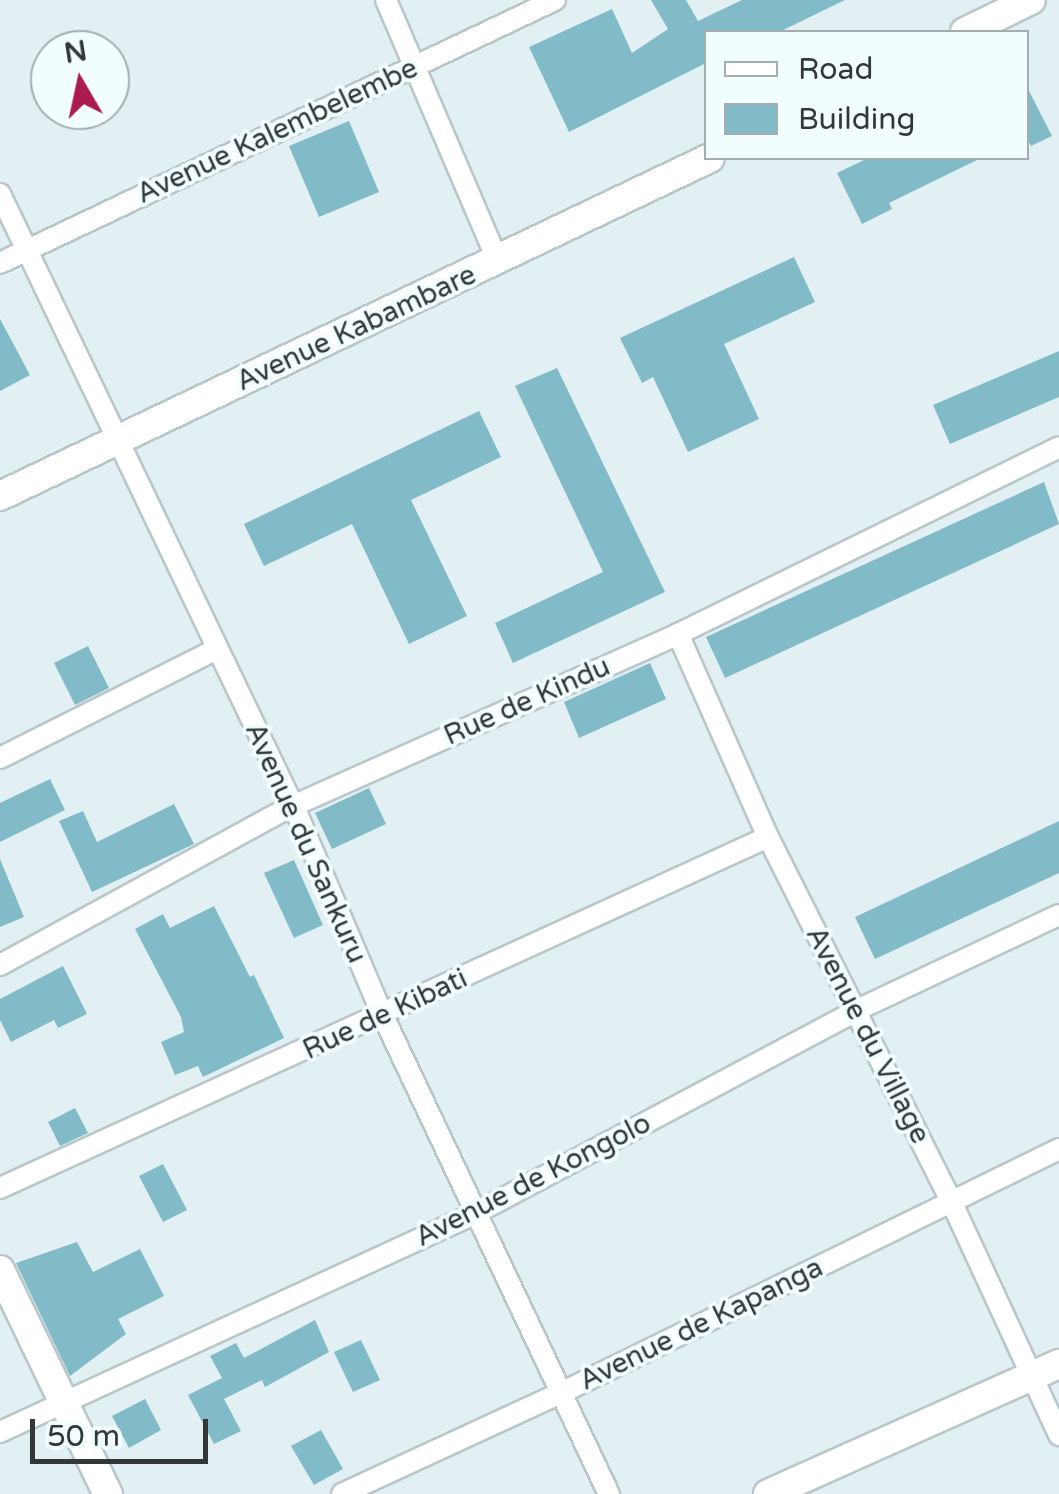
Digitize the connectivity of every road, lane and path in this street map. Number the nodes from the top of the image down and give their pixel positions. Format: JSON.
{"nodes":[{"id":1,"x":386,"y":0,"type":"edge"},
{"id":2,"x":556,"y":0,"type":"edge"},
{"id":3,"x":1031,"y":0,"type":"edge"},
{"id":4,"x":969,"y":30,"type":"edge"},
{"id":5,"x":416,"y":65,"type":"junction"},
{"id":6,"x":706,"y":160,"type":"edge"},
{"id":7,"x":0,"y":194,"type":"edge"},
{"id":8,"x":28,"y":250,"type":"junction"},
{"id":9,"x":498,"y":261,"type":"junction"},
{"id":10,"x":0,"y":263,"type":"edge"},
{"id":11,"x":118,"y":440,"type":"junction"},
{"id":12,"x":1059,"y":447,"type":"edge"},
{"id":13,"x":0,"y":496,"type":"edge"},
{"id":14,"x":678,"y":634,"type":"junction"},
{"id":15,"x":217,"y":649,"type":"junction"},
{"id":16,"x":0,"y":758,"type":"edge"},
{"id":17,"x":293,"y":806,"type":"junction"},
{"id":18,"x":768,"y":836,"type":"junction"},
{"id":19,"x":1059,"y":915,"type":"edge"},
{"id":20,"x":0,"y":965,"type":"edge"},
{"id":21,"x":857,"y":1010,"type":"junction"},
{"id":22,"x":383,"y":1016,"type":"junction"},
{"id":23,"x":1059,"y":1149,"type":"edge"},
{"id":24,"x":0,"y":1188,"type":"edge"},
{"id":25,"x":951,"y":1201,"type":"junction"},
{"id":26,"x":474,"y":1214,"type":"junction"},
{"id":27,"x":0,"y":1270,"type":"edge"},
{"id":28,"x":1059,"y":1364,"type":"edge"},
{"id":29,"x":1030,"y":1377,"type":"junction"},
{"id":30,"x":564,"y":1392,"type":"junction"},
{"id":31,"x":63,"y":1401,"type":"junction"},
{"id":32,"x":0,"y":1432,"type":"edge"},
{"id":33,"x":1059,"y":1435,"type":"edge"},
{"id":34,"x":108,"y":1494,"type":"edge"},
{"id":35,"x":342,"y":1494,"type":"edge"},
{"id":36,"x":609,"y":1494,"type":"edge"},
{"id":37,"x":768,"y":1494,"type":"edge"}],
"edges":[{"from":1,"to":5,"type":"street"},
{"from":2,"to":5,"type":"street","name":"Avenue Kalembelembe"},
{"from":3,"to":4,"type":"main road"},
{"from":5,"to":8,"type":"street","name":"Avenue Kalembelembe"},
{"from":5,"to":9,"type":"street"},
{"from":6,"to":9,"type":"main road","name":"Avenue Kabambare"},
{"from":7,"to":8,"type":"street","name":"Avenue du Sankuru"},
{"from":8,"to":10,"type":"street","name":"Avenue Kalembelembe"},
{"from":8,"to":11,"type":"street","name":"Avenue du Sankuru"},
{"from":9,"to":11,"type":"main road","name":"Avenue Kabambare"},
{"from":11,"to":13,"type":"main road","name":"Avenue Kabambare"},
{"from":11,"to":15,"type":"street","name":"Avenue du Sankuru"},
{"from":12,"to":14,"type":"street","name":"Rue de Kindu"},
{"from":14,"to":17,"type":"street","name":"Rue de Kindu"},
{"from":14,"to":18,"type":"street","name":"Avenue du Village"},
{"from":15,"to":16,"type":"street"},
{"from":15,"to":17,"type":"street","name":"Avenue du Sankuru"},
{"from":17,"to":20,"type":"street","name":"Rue de Kindu"},
{"from":17,"to":22,"type":"street","name":"Avenue du Sankuru"},
{"from":18,"to":21,"type":"street","name":"Avenue du Village"},
{"from":18,"to":22,"type":"street","name":"Rue de Kibati"},
{"from":19,"to":21,"type":"street","name":"Avenue de Kongolo"},
{"from":21,"to":25,"type":"street","name":"Avenue du Village"},
{"from":21,"to":26,"type":"street","name":"Avenue de Kongolo"},
{"from":22,"to":24,"type":"street","name":"Rue de Kibati"},
{"from":22,"to":26,"type":"street","name":"Avenue du Sankuru"},
{"from":23,"to":25,"type":"street","name":"Avenue de Kapanga"},
{"from":25,"to":29,"type":"street","name":"Avenue du Village"},
{"from":25,"to":30,"type":"street","name":"Avenue de Kapanga"},
{"from":26,"to":30,"type":"street","name":"Avenue du Sankuru"},
{"from":26,"to":31,"type":"street","name":"Avenue de Kongolo"},
{"from":27,"to":31,"type":"main road"},
{"from":28,"to":29,"type":"main road"},
{"from":29,"to":33,"type":"street","name":"Avenue du Village"},
{"from":29,"to":37,"type":"main road"},
{"from":30,"to":35,"type":"street","name":"Avenue de Kapanga"},
{"from":30,"to":36,"type":"street","name":"Avenue du Sankuru"},
{"from":31,"to":32,"type":"street","name":"Avenue de Kongolo"},
{"from":31,"to":34,"type":"main road"}]}
